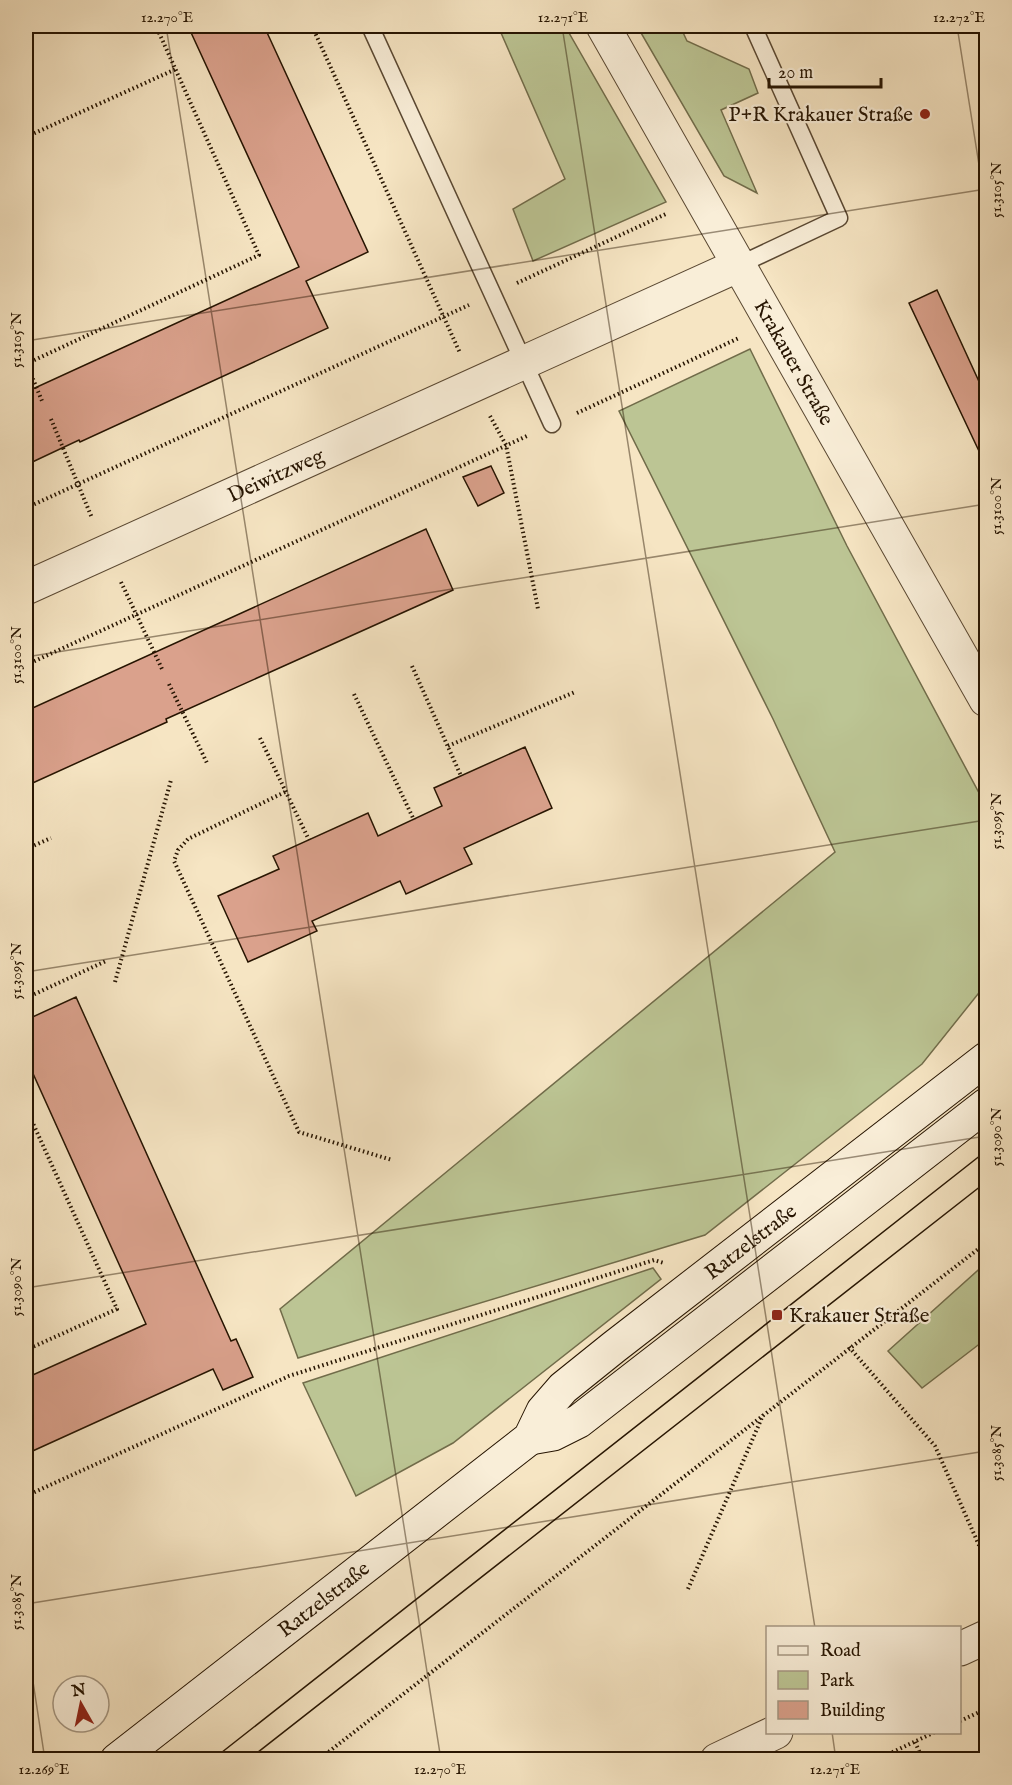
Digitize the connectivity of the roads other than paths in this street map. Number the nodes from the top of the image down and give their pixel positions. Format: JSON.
{"nodes":[{"id":1,"x":370,"y":26,"type":"edge"},
{"id":2,"x":603,"y":26,"type":"edge"},
{"id":3,"x":753,"y":26,"type":"edge"},
{"id":4,"x":739,"y":265,"type":"junction"},
{"id":5,"x":525,"y":361,"type":"junction"},
{"id":6,"x":552,"y":424,"type":"road end"},
{"id":7,"x":26,"y":588,"type":"edge"},
{"id":8,"x":987,"y":700,"type":"edge"},
{"id":9,"x":987,"y":1059,"type":"edge"},
{"id":10,"x":987,"y":1105,"type":"edge"},
{"id":11,"x":530,"y":1438,"type":"junction"},
{"id":12,"x":987,"y":1637,"type":"edge"},
{"id":13,"x":961,"y":1649,"type":"edge"},
{"id":14,"x":772,"y":1734,"type":"edge"},
{"id":15,"x":117,"y":1760,"type":"edge"},
{"id":16,"x":717,"y":1760,"type":"edge"}],
"edges":[{"from":1,"to":5,"type":"lane"},
{"from":2,"to":4,"type":"street","name":"Krakauer Straße"},
{"from":3,"to":4,"type":"lane"},
{"from":4,"to":5,"type":"street","name":"Deiwitzweg"},
{"from":4,"to":8,"type":"street","name":"Krakauer Straße"},
{"from":5,"to":6,"type":"lane"},
{"from":5,"to":7,"type":"street","name":"Deiwitzweg"},
{"from":9,"to":11,"type":"street","name":"Ratzelstraße"},
{"from":10,"to":11,"type":"street","name":"Ratzelstraße"},
{"from":11,"to":15,"type":"street","name":"Ratzelstraße"},
{"from":12,"to":13,"type":"street"},
{"from":14,"to":16,"type":"street"}]}
